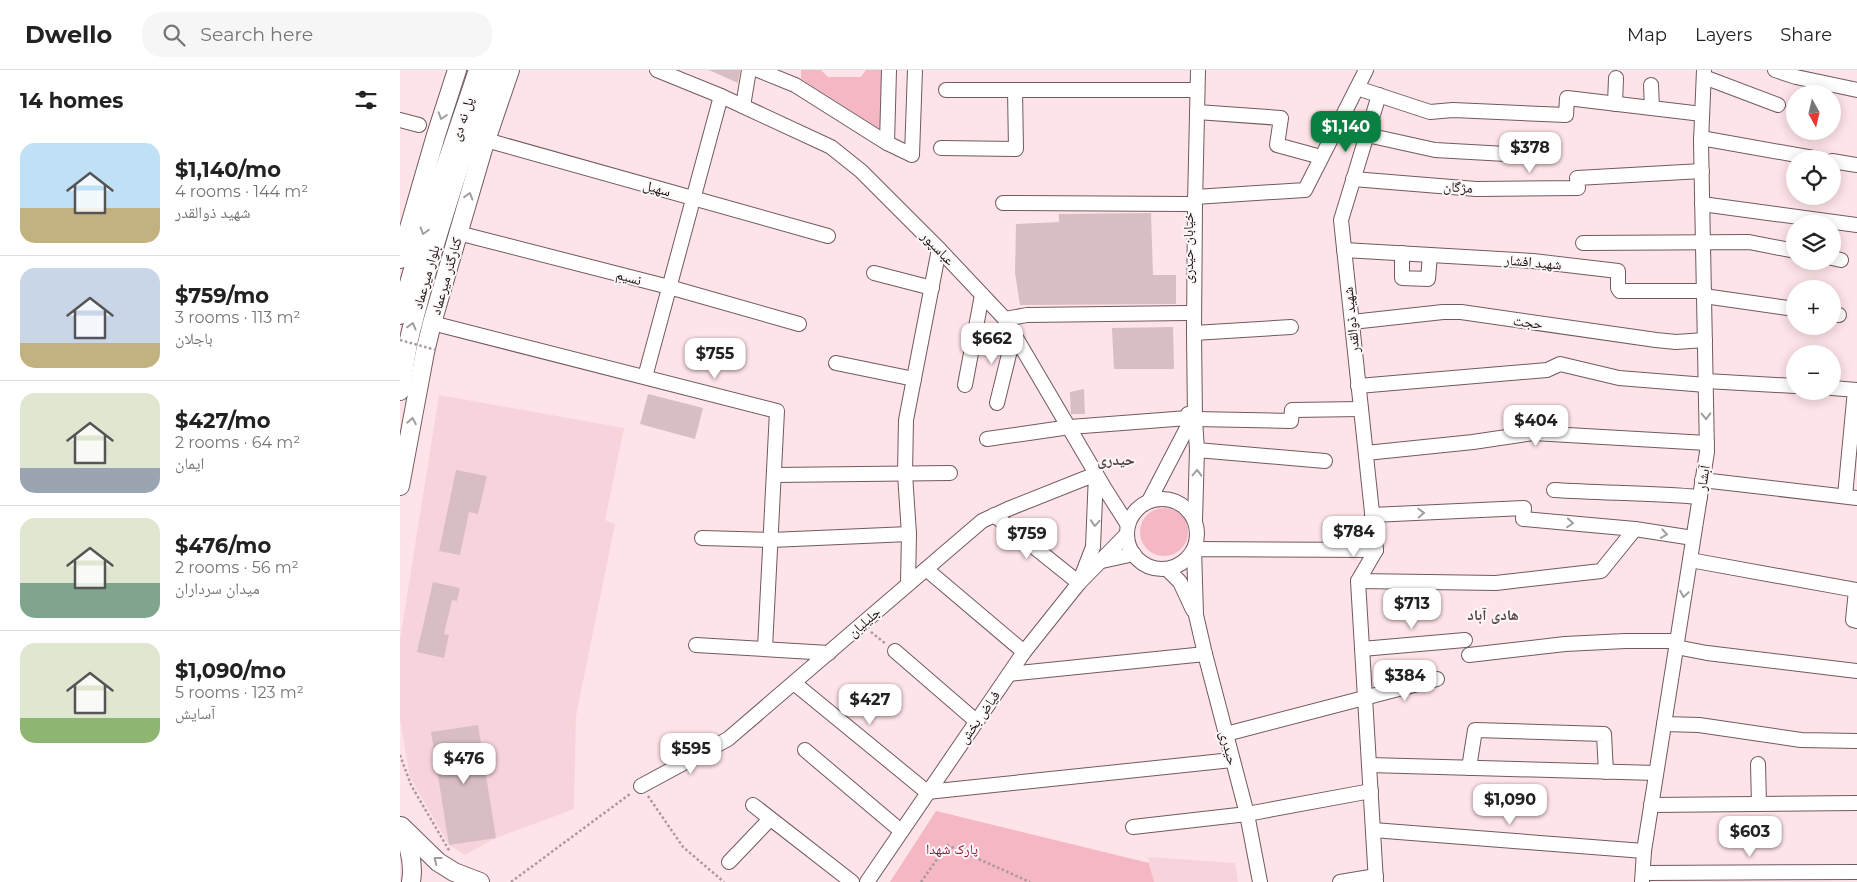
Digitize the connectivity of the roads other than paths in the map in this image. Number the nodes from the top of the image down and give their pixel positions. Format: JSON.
{"nodes":[{"id":1,"x":457,"y":70,"type":"edge"},
{"id":2,"x":478,"y":70,"type":"edge"},
{"id":3,"x":492,"y":70,"type":"edge"},
{"id":4,"x":510,"y":70,"type":"edge"},
{"id":5,"x":657,"y":70,"type":"edge"},
{"id":6,"x":750,"y":70,"type":"edge"},
{"id":7,"x":758,"y":70,"type":"edge"},
{"id":8,"x":889,"y":70,"type":"edge"},
{"id":9,"x":915,"y":70,"type":"edge"},
{"id":10,"x":1192,"y":70,"type":"edge"},
{"id":11,"x":1198,"y":70,"type":"edge"},
{"id":12,"x":1366,"y":70,"type":"edge"},
{"id":13,"x":1775,"y":70,"type":"edge"},
{"id":14,"x":1704,"y":74,"type":"edge"},
{"id":15,"x":1616,"y":78,"type":"dead end"},
{"id":16,"x":1652,"y":85,"type":"dead end"},
{"id":17,"x":1357,"y":88,"type":"junction"},
{"id":18,"x":946,"y":90,"type":"dead end"},
{"id":19,"x":1015,"y":90,"type":"junction"},
{"id":20,"x":1191,"y":90,"type":"junction"},
{"id":21,"x":1857,"y":90,"type":"edge"},
{"id":22,"x":1379,"y":95,"type":"junction"},
{"id":23,"x":721,"y":96,"type":"junction"},
{"id":24,"x":1616,"y":104,"type":"junction"},
{"id":25,"x":1778,"y":105,"type":"dead end"},
{"id":26,"x":743,"y":106,"type":"junction"},
{"id":27,"x":1652,"y":108,"type":"junction"},
{"id":28,"x":1197,"y":112,"type":"junction"},
{"id":29,"x":1702,"y":114,"type":"junction"},
{"id":30,"x":400,"y":120,"type":"edge"},
{"id":31,"x":419,"y":125,"type":"dead end"},
{"id":32,"x":1367,"y":135,"type":"junction"},
{"id":33,"x":1701,"y":138,"type":"junction"},
{"id":34,"x":486,"y":140,"type":"junction"},
{"id":35,"x":887,"y":143,"type":"junction"},
{"id":36,"x":941,"y":148,"type":"dead end"},
{"id":37,"x":1786,"y":153,"type":"edge"},
{"id":38,"x":1506,"y":154,"type":"dead end"},
{"id":39,"x":1321,"y":157,"type":"junction"},
{"id":40,"x":1841,"y":162,"type":"edge"},
{"id":41,"x":1857,"y":165,"type":"edge"},
{"id":42,"x":452,"y":167,"type":"junction"},
{"id":43,"x":1702,"y":171,"type":"junction"},
{"id":44,"x":1354,"y":179,"type":"junction"},
{"id":45,"x":694,"y":198,"type":"junction"},
{"id":46,"x":1192,"y":200,"type":"junction"},
{"id":47,"x":1002,"y":202,"type":"dead end"},
{"id":48,"x":1702,"y":204,"type":"junction"},
{"id":49,"x":1857,"y":225,"type":"edge"},
{"id":50,"x":458,"y":232,"type":"junction"},
{"id":51,"x":828,"y":236,"type":"dead end"},
{"id":52,"x":1703,"y":241,"type":"junction"},
{"id":53,"x":1583,"y":243,"type":"dead end"},
{"id":54,"x":939,"y":249,"type":"junction"},
{"id":55,"x":1786,"y":249,"type":"edge"},
{"id":56,"x":1344,"y":250,"type":"junction"},
{"id":57,"x":1402,"y":253,"type":"junction"},
{"id":58,"x":1430,"y":255,"type":"junction"},
{"id":59,"x":400,"y":259,"type":"edge"},
{"id":60,"x":874,"y":273,"type":"dead end"},
{"id":61,"x":670,"y":287,"type":"junction"},
{"id":62,"x":932,"y":288,"type":"junction"},
{"id":63,"x":1704,"y":293,"type":"junction"},
{"id":64,"x":982,"y":295,"type":"junction"},
{"id":65,"x":1786,"y":307,"type":"edge"},
{"id":66,"x":1188,"y":313,"type":"junction"},
{"id":67,"x":400,"y":315,"type":"edge"},
{"id":68,"x":1005,"y":319,"type":"junction"},
{"id":69,"x":432,"y":322,"type":"junction"},
{"id":70,"x":1352,"y":322,"type":"junction"},
{"id":71,"x":799,"y":324,"type":"dead end"},
{"id":72,"x":1291,"y":327,"type":"dead end"},
{"id":73,"x":1194,"y":333,"type":"junction"},
{"id":74,"x":1014,"y":334,"type":"junction"},
{"id":75,"x":1705,"y":340,"type":"junction"},
{"id":76,"x":836,"y":364,"type":"dead end"},
{"id":77,"x":645,"y":377,"type":"junction"},
{"id":78,"x":914,"y":379,"type":"junction"},
{"id":79,"x":1706,"y":383,"type":"junction"},
{"id":80,"x":965,"y":386,"type":"dead end"},
{"id":81,"x":1358,"y":386,"type":"junction"},
{"id":82,"x":1786,"y":386,"type":"edge"},
{"id":83,"x":1841,"y":389,"type":"edge"},
{"id":84,"x":400,"y":390,"type":"edge"},
{"id":85,"x":1856,"y":390,"type":"edge"},
{"id":86,"x":997,"y":403,"type":"dead end"},
{"id":87,"x":1361,"y":409,"type":"junction"},
{"id":88,"x":1192,"y":422,"type":"junction"},
{"id":89,"x":1070,"y":427,"type":"junction"},
{"id":90,"x":987,"y":439,"type":"dead end"},
{"id":91,"x":1707,"y":443,"type":"junction"},
{"id":92,"x":1197,"y":450,"type":"junction"},
{"id":93,"x":1366,"y":453,"type":"junction"},
{"id":94,"x":1325,"y":461,"type":"dead end"},
{"id":95,"x":950,"y":473,"type":"dead end"},
{"id":96,"x":905,"y":474,"type":"junction"},
{"id":97,"x":1096,"y":474,"type":"junction"},
{"id":98,"x":774,"y":475,"type":"junction"},
{"id":99,"x":1702,"y":480,"type":"junction"},
{"id":100,"x":400,"y":486,"type":"edge"},
{"id":101,"x":1554,"y":490,"type":"dead end"},
{"id":102,"x":1700,"y":497,"type":"junction"},
{"id":103,"x":1851,"y":497,"type":"edge"},
{"id":104,"x":1149,"y":501,"type":"junction"},
{"id":105,"x":994,"y":515,"type":"junction"},
{"id":106,"x":1372,"y":515,"type":"junction"},
{"id":107,"x":1195,"y":520,"type":"junction"},
{"id":108,"x":1635,"y":529,"type":"junction"},
{"id":109,"x":1128,"y":530,"type":"junction"},
{"id":110,"x":909,"y":534,"type":"junction"},
{"id":111,"x":702,"y":538,"type":"dead end"},
{"id":112,"x":1693,"y":538,"type":"junction"},
{"id":113,"x":771,"y":540,"type":"junction"},
{"id":114,"x":1194,"y":550,"type":"junction"},
{"id":115,"x":1376,"y":550,"type":"junction"},
{"id":116,"x":1134,"y":554,"type":"junction"},
{"id":117,"x":1690,"y":560,"type":"junction"},
{"id":118,"x":1102,"y":561,"type":"junction"},
{"id":119,"x":926,"y":569,"type":"junction"},
{"id":120,"x":1167,"y":569,"type":"junction"},
{"id":121,"x":1358,"y":581,"type":"junction"},
{"id":122,"x":1079,"y":583,"type":"junction"},
{"id":123,"x":908,"y":584,"type":"junction"},
{"id":124,"x":1196,"y":615,"type":"junction"},
{"id":125,"x":1857,"y":621,"type":"edge"},
{"id":126,"x":1465,"y":640,"type":"dead end"},
{"id":127,"x":1676,"y":644,"type":"junction"},
{"id":128,"x":696,"y":645,"type":"dead end"},
{"id":129,"x":765,"y":648,"type":"junction"},
{"id":130,"x":1362,"y":649,"type":"junction"},
{"id":131,"x":895,"y":651,"type":"road end"},
{"id":132,"x":1024,"y":652,"type":"junction"},
{"id":133,"x":829,"y":653,"type":"junction"},
{"id":134,"x":1204,"y":654,"type":"junction"},
{"id":135,"x":1469,"y":655,"type":"dead end"},
{"id":136,"x":1857,"y":671,"type":"edge"},
{"id":137,"x":1008,"y":674,"type":"junction"},
{"id":138,"x":1438,"y":679,"type":"dead end"},
{"id":139,"x":794,"y":683,"type":"junction"},
{"id":140,"x":1365,"y":698,"type":"junction"},
{"id":141,"x":976,"y":721,"type":"junction"},
{"id":142,"x":1664,"y":724,"type":"junction"},
{"id":143,"x":1226,"y":734,"type":"junction"},
{"id":144,"x":1857,"y":741,"type":"edge"},
{"id":145,"x":805,"y":750,"type":"dead end"},
{"id":146,"x":1232,"y":760,"type":"junction"},
{"id":147,"x":1758,"y":764,"type":"dead end"},
{"id":148,"x":1369,"y":765,"type":"junction"},
{"id":149,"x":1469,"y":768,"type":"junction"},
{"id":150,"x":1606,"y":772,"type":"junction"},
{"id":151,"x":1656,"y":773,"type":"junction"},
{"id":152,"x":641,"y":786,"type":"road end"},
{"id":153,"x":1371,"y":791,"type":"junction"},
{"id":154,"x":927,"y":792,"type":"junction"},
{"id":155,"x":1857,"y":803,"type":"edge"},
{"id":156,"x":1759,"y":804,"type":"junction"},
{"id":157,"x":753,"y":805,"type":"dead end"},
{"id":158,"x":1651,"y":805,"type":"junction"},
{"id":159,"x":1247,"y":814,"type":"junction"},
{"id":160,"x":770,"y":819,"type":"junction"},
{"id":161,"x":400,"y":826,"type":"edge"},
{"id":162,"x":1133,"y":827,"type":"dead end"},
{"id":163,"x":1373,"y":830,"type":"junction"},
{"id":164,"x":901,"y":831,"type":"junction"},
{"id":165,"x":1644,"y":851,"type":"junction"},
{"id":166,"x":729,"y":862,"type":"dead end"},
{"id":167,"x":1857,"y":872,"type":"edge"},
{"id":168,"x":1642,"y":878,"type":"edge"},
{"id":169,"x":1376,"y":879,"type":"edge"},
{"id":170,"x":411,"y":882,"type":"edge"},
{"id":171,"x":480,"y":882,"type":"edge"},
{"id":172,"x":852,"y":882,"type":"edge"},
{"id":173,"x":867,"y":882,"type":"edge"},
{"id":174,"x":1260,"y":882,"type":"edge"},
{"id":175,"x":1340,"y":882,"type":"edge"}],
"edges":[{"from":1,"to":59,"type":"main road","one_way":true},
{"from":2,"to":42,"type":"main road","name":"پل نه دی"},
{"from":3,"to":42,"type":"main road","name":"پل نه دی"},
{"from":4,"to":34,"type":"main road","name":"کنارگذر میرعماد"},
{"from":5,"to":23,"type":"street","name":"عباسپور"},
{"from":6,"to":26,"type":"street"},
{"from":7,"to":35,"type":"street"},
{"from":8,"to":35,"type":"street"},
{"from":9,"to":35,"type":"street"},
{"from":10,"to":20,"type":"street","name":"خیابان حیدری"},
{"from":11,"to":28,"type":"street","name":"خیابان حیدری"},
{"from":12,"to":17,"type":"street"},
{"from":13,"to":21,"type":"street"},
{"from":14,"to":25,"type":"street"},
{"from":14,"to":29,"type":"street","name":"آبشار"},
{"from":15,"to":24,"type":"street"},
{"from":16,"to":27,"type":"street"},
{"from":17,"to":22,"type":"street"},
{"from":17,"to":39,"type":"street"},
{"from":18,"to":19,"type":"street"},
{"from":19,"to":20,"type":"street"},
{"from":19,"to":36,"type":"street"},
{"from":20,"to":46,"type":"street","name":"خیابان حیدری"},
{"from":22,"to":24,"type":"street"},
{"from":22,"to":32,"type":"street","name":"شهید ذوالقدر"},
{"from":23,"to":26,"type":"street","name":"عباسپور"},
{"from":23,"to":45,"type":"street"},
{"from":24,"to":27,"type":"street"},
{"from":26,"to":54,"type":"street","name":"عباسپور"},
{"from":27,"to":29,"type":"street"},
{"from":28,"to":39,"type":"street"},
{"from":28,"to":46,"type":"street","name":"خیابان حیدری"},
{"from":29,"to":33,"type":"street","name":"آبشار"},
{"from":30,"to":31,"type":"street"},
{"from":32,"to":38,"type":"street"},
{"from":32,"to":44,"type":"street","name":"شهید ذوالقدر"},
{"from":33,"to":37,"type":"street"},
{"from":33,"to":43,"type":"street","name":"آبشار"},
{"from":34,"to":45,"type":"street","name":"سهیل"},
{"from":50,"to":34,"type":"main road","name":"کنارگذر میرعماد","one_way":true},
{"from":39,"to":46,"type":"street"},
{"from":40,"to":41,"type":"street"},
{"from":42,"to":67,"type":"main road","name":"بلوار میرعماد","one_way":true},
{"from":84,"to":42,"type":"main road","name":"بلوار میرعماد","one_way":true},
{"from":43,"to":44,"type":"street","name":"مژگان"},
{"from":43,"to":48,"type":"street","name":"آبشار"},
{"from":44,"to":56,"type":"street","name":"شهید ذوالقدر"},
{"from":45,"to":51,"type":"street","name":"سهیل"},
{"from":45,"to":61,"type":"street"},
{"from":46,"to":47,"type":"street"},
{"from":46,"to":66,"type":"street","name":"خیابان حیدری"},
{"from":46,"to":73,"type":"street","name":"خیابان حیدری"},
{"from":48,"to":49,"type":"street"},
{"from":48,"to":52,"type":"street","name":"آبشار"},
{"from":50,"to":61,"type":"street","name":"نسیم"},
{"from":50,"to":69,"type":"main road","name":"کنارگذر میرعماد"},
{"from":52,"to":53,"type":"street"},
{"from":52,"to":55,"type":"street"},
{"from":52,"to":63,"type":"street","name":"آبشار"},
{"from":54,"to":62,"type":"street"},
{"from":54,"to":64,"type":"street","name":"عباسپور"},
{"from":56,"to":57,"type":"street","name":"شهید افشار"},
{"from":56,"to":70,"type":"street","name":"شهید ذوالقدر"},
{"from":57,"to":58,"type":"street","name":"شهید افشار"},
{"from":57,"to":58,"type":"street"},
{"from":58,"to":63,"type":"street","name":"شهید افشار"},
{"from":60,"to":62,"type":"street"},
{"from":61,"to":71,"type":"street","name":"نسیم"},
{"from":61,"to":77,"type":"street"},
{"from":62,"to":78,"type":"street"},
{"from":63,"to":65,"type":"street"},
{"from":63,"to":75,"type":"street","name":"آبشار"},
{"from":64,"to":68,"type":"street","name":"عباسپور"},
{"from":64,"to":80,"type":"street"},
{"from":66,"to":68,"type":"street"},
{"from":66,"to":88,"type":"street","name":"خیابان حیدری"},
{"from":68,"to":74,"type":"street","name":"عباسپور"},
{"from":69,"to":77,"type":"street"},
{"from":100,"to":69,"type":"main road","name":"کنارگذر میرعماد","one_way":true},
{"from":70,"to":75,"type":"street","name":"حجت"},
{"from":70,"to":81,"type":"street","name":"شهید ذوالقدر"},
{"from":72,"to":73,"type":"street"},
{"from":73,"to":88,"type":"street","name":"خیابان حیدری"},
{"from":74,"to":86,"type":"street"},
{"from":74,"to":89,"type":"street","name":"عباسپور"},
{"from":75,"to":79,"type":"street","name":"آبشار"},
{"from":76,"to":78,"type":"street"},
{"from":77,"to":98,"type":"street"},
{"from":78,"to":96,"type":"street"},
{"from":79,"to":81,"type":"street"},
{"from":79,"to":82,"type":"street"},
{"from":79,"to":91,"type":"street","name":"آبشار","one_way":true},
{"from":81,"to":87,"type":"street","name":"شهید ذوالقدر"},
{"from":83,"to":85,"type":"street"},
{"from":85,"to":103,"type":"street"},
{"from":87,"to":88,"type":"street"},
{"from":87,"to":93,"type":"street","name":"شهید ذوالقدر"},
{"from":88,"to":89,"type":"street"},
{"from":88,"to":92,"type":"street"},
{"from":88,"to":104,"type":"street"},
{"from":89,"to":90,"type":"street"},
{"from":89,"to":97,"type":"street","name":"عباسپور"},
{"from":91,"to":93,"type":"street"},
{"from":91,"to":99,"type":"street","name":"آبشار"},
{"from":92,"to":94,"type":"street"},
{"from":107,"to":92,"type":"street","one_way":true},
{"from":93,"to":106,"type":"street","name":"شهید ذوالقدر"},
{"from":95,"to":96,"type":"street"},
{"from":96,"to":98,"type":"street"},
{"from":96,"to":110,"type":"street"},
{"from":97,"to":105,"type":"street","name":"جلیلیان"},
{"from":97,"to":109,"type":"street","name":"عباسپور"},
{"from":97,"to":122,"type":"street","one_way":true},
{"from":98,"to":113,"type":"street"},
{"from":99,"to":102,"type":"street","name":"آبشار"},
{"from":99,"to":103,"type":"street"},
{"from":101,"to":102,"type":"street"},
{"from":102,"to":112,"type":"street","name":"آبشار"},
{"from":104,"to":107,"type":"street"},
{"from":104,"to":109,"type":"street"},
{"from":105,"to":119,"type":"street","name":"جلیلیان"},
{"from":105,"to":122,"type":"street"},
{"from":106,"to":108,"type":"street","one_way":true},
{"from":106,"to":115,"type":"street","name":"شهید ذوالقدر"},
{"from":107,"to":114,"type":"street"},
{"from":108,"to":112,"type":"street","one_way":true},
{"from":108,"to":121,"type":"street"},
{"from":109,"to":116,"type":"street"},
{"from":109,"to":118,"type":"street","name":"فیاض بخش"},
{"from":110,"to":113,"type":"street"},
{"from":110,"to":123,"type":"street"},
{"from":111,"to":113,"type":"street"},
{"from":112,"to":117,"type":"street","name":"آبشار"},
{"from":113,"to":129,"type":"street"},
{"from":114,"to":115,"type":"street"},
{"from":114,"to":120,"type":"street"},
{"from":114,"to":124,"type":"street"},
{"from":115,"to":121,"type":"street"},
{"from":116,"to":118,"type":"street"},
{"from":116,"to":120,"type":"street"},
{"from":117,"to":125,"type":"street"},
{"from":117,"to":127,"type":"street","name":"آبشار","one_way":true},
{"from":118,"to":122,"type":"street","name":"فیاض بخش"},
{"from":119,"to":123,"type":"street","name":"جلیلیان"},
{"from":119,"to":132,"type":"street"},
{"from":120,"to":124,"type":"street"},
{"from":121,"to":130,"type":"street"},
{"from":122,"to":132,"type":"street","name":"فیاض بخش"},
{"from":123,"to":133,"type":"street","name":"جلیلیان"},
{"from":124,"to":134,"type":"street","name":"حیدری"},
{"from":126,"to":130,"type":"street"},
{"from":127,"to":135,"type":"street"},
{"from":127,"to":136,"type":"street"},
{"from":127,"to":142,"type":"street","name":"آبشار"},
{"from":128,"to":129,"type":"street"},
{"from":129,"to":133,"type":"street"},
{"from":130,"to":140,"type":"street"},
{"from":131,"to":141,"type":"street"},
{"from":132,"to":137,"type":"street","name":"فیاض بخش"},
{"from":133,"to":139,"type":"street","name":"جلیلیان"},
{"from":134,"to":137,"type":"street"},
{"from":134,"to":143,"type":"street","name":"حیدری"},
{"from":137,"to":141,"type":"street","name":"فیاض بخش"},
{"from":138,"to":140,"type":"street"},
{"from":139,"to":152,"type":"street","name":"جلیلیان"},
{"from":139,"to":154,"type":"street"},
{"from":140,"to":143,"type":"street"},
{"from":140,"to":148,"type":"street"},
{"from":141,"to":154,"type":"street","name":"فیاض بخش"},
{"from":142,"to":144,"type":"street"},
{"from":142,"to":151,"type":"street","name":"آبشار"},
{"from":143,"to":146,"type":"street","name":"حیدری"},
{"from":145,"to":164,"type":"street"},
{"from":146,"to":154,"type":"street"},
{"from":146,"to":159,"type":"street","name":"حیدری"},
{"from":147,"to":156,"type":"street"},
{"from":148,"to":149,"type":"street"},
{"from":148,"to":153,"type":"street"},
{"from":149,"to":150,"type":"street"},
{"from":149,"to":150,"type":"street"},
{"from":150,"to":151,"type":"street"},
{"from":151,"to":158,"type":"street","name":"آبشار"},
{"from":153,"to":159,"type":"street"},
{"from":153,"to":163,"type":"street"},
{"from":154,"to":164,"type":"street","name":"فیاض بخش"},
{"from":155,"to":156,"type":"street"},
{"from":156,"to":158,"type":"street"},
{"from":157,"to":160,"type":"street"},
{"from":158,"to":165,"type":"street","name":"آبشار"},
{"from":159,"to":162,"type":"street"},
{"from":159,"to":174,"type":"street","name":"حیدری"},
{"from":160,"to":166,"type":"street"},
{"from":160,"to":172,"type":"street"},
{"from":161,"to":170,"type":"main road"},
{"from":171,"to":161,"type":"main road","one_way":true},
{"from":163,"to":165,"type":"street"},
{"from":163,"to":169,"type":"street"},
{"from":164,"to":173,"type":"street","name":"فیاض بخش"},
{"from":165,"to":168,"type":"street","name":"آبشار"},
{"from":167,"to":168,"type":"street"},
{"from":169,"to":175,"type":"street"}]}
